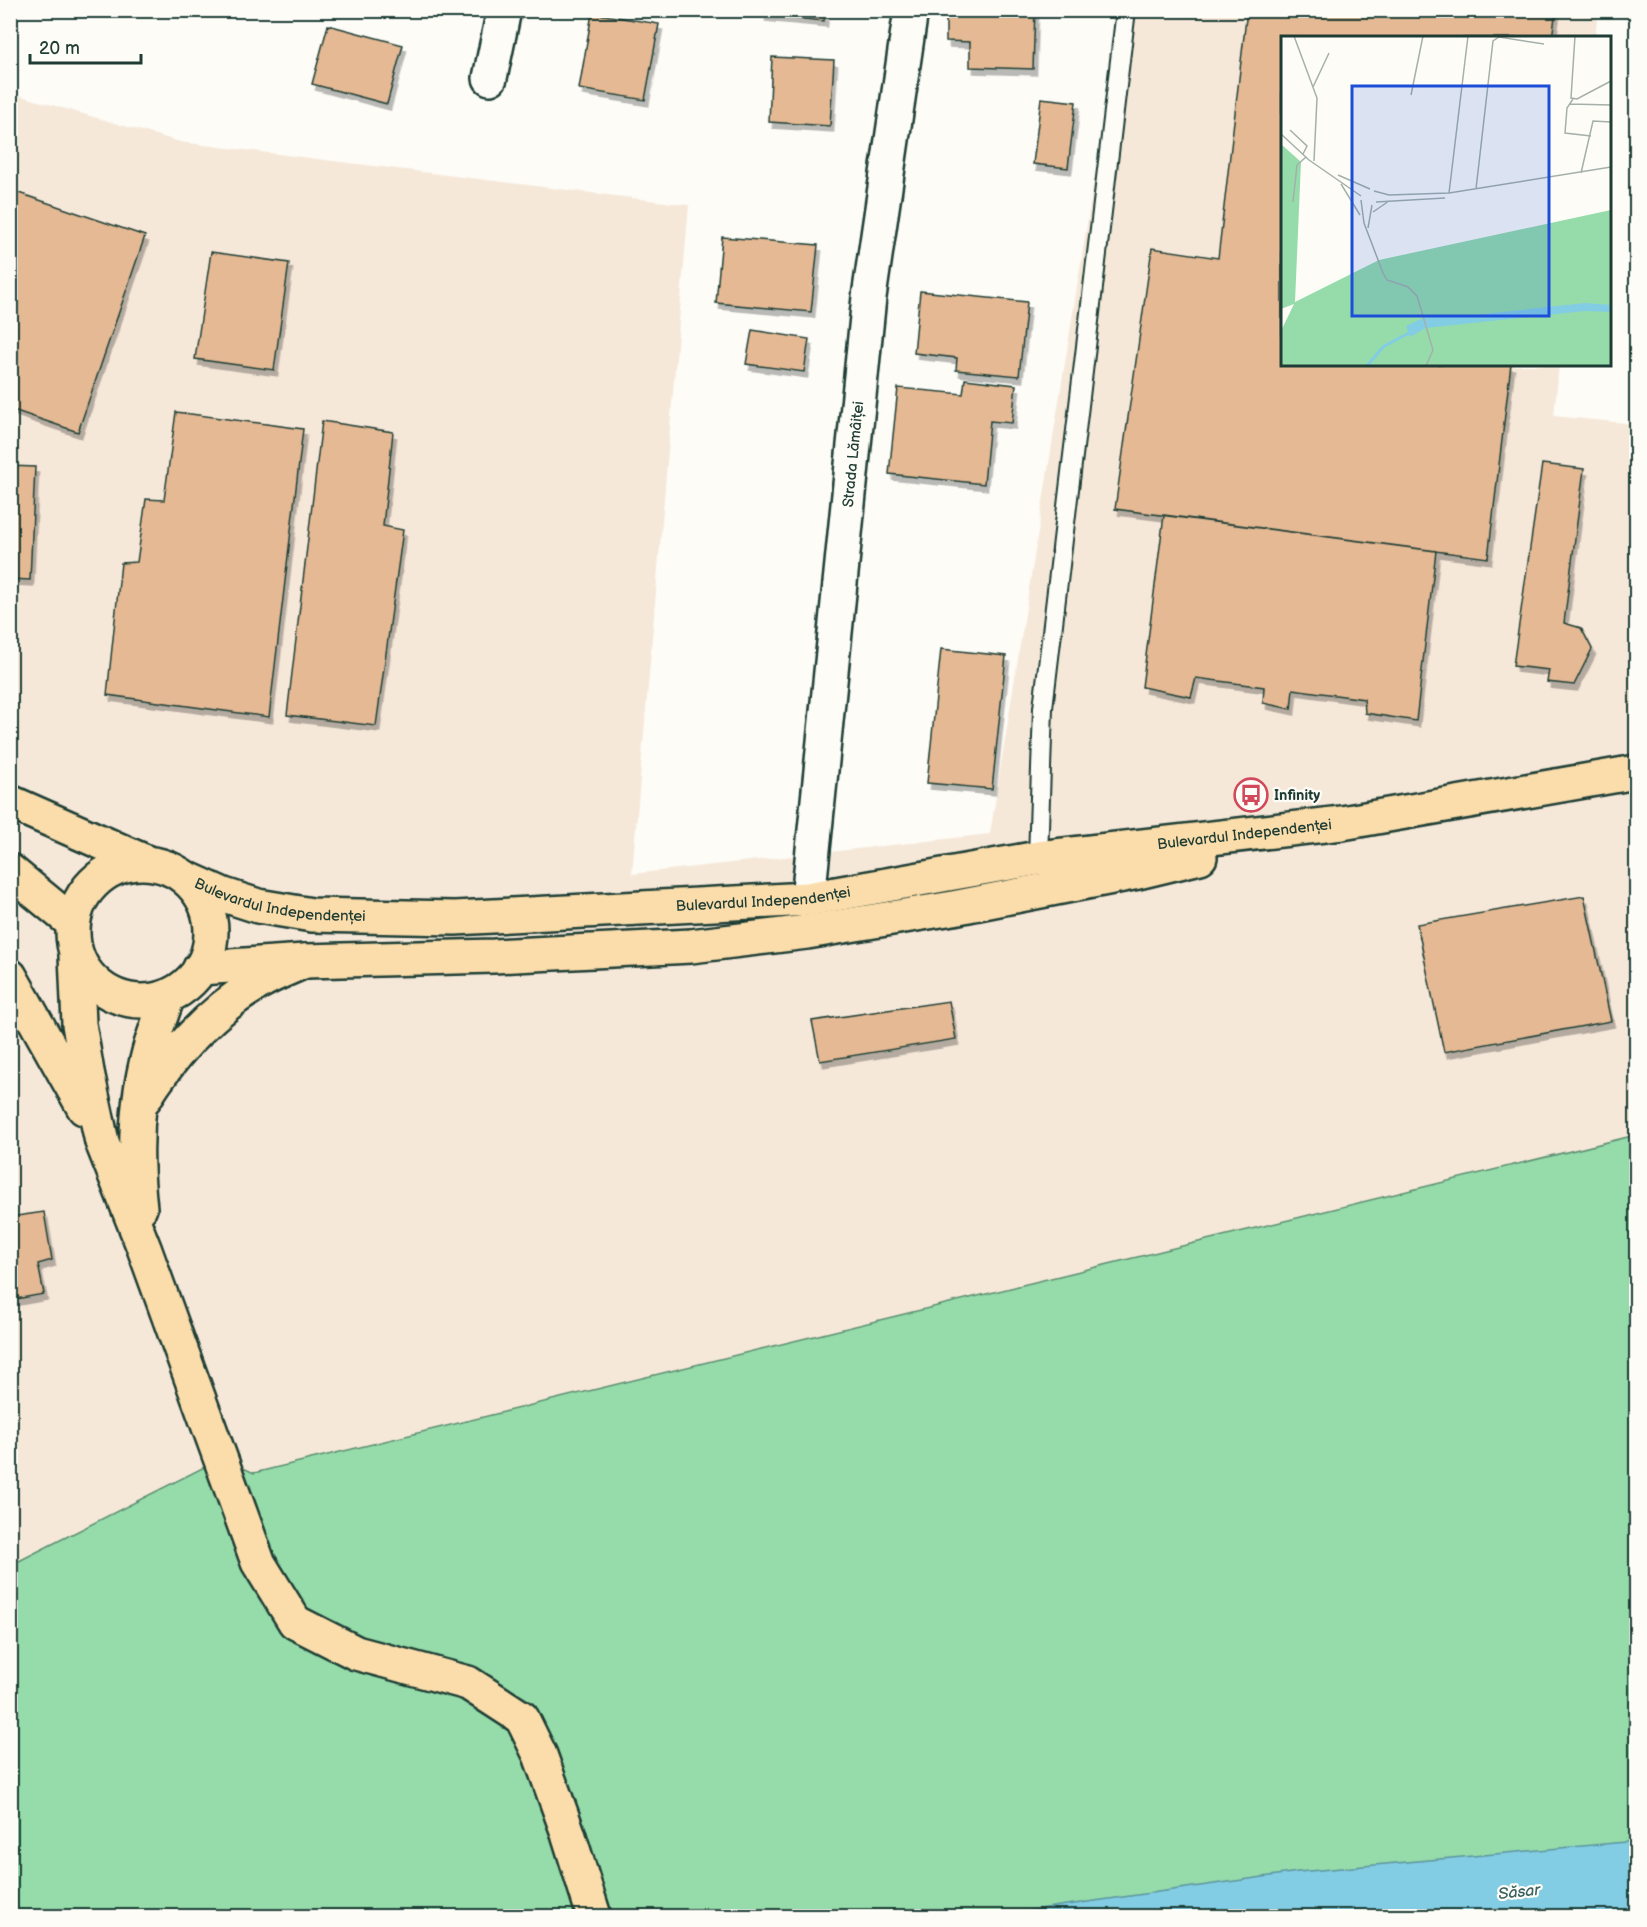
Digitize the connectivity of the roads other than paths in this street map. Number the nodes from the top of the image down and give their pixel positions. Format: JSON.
{"nodes":[{"id":1,"x":504,"y":10,"type":"edge"},
{"id":2,"x":911,"y":10,"type":"edge"},
{"id":3,"x":1126,"y":10,"type":"edge"},
{"id":4,"x":490,"y":78,"type":"dead end"},
{"id":5,"x":1636,"y":772,"type":"edge"},
{"id":6,"x":10,"y":802,"type":"edge"},
{"id":7,"x":1342,"y":823,"type":"junction"},
{"id":8,"x":1038,"y":858,"type":"junction"},
{"id":9,"x":148,"y":863,"type":"junction"},
{"id":10,"x":10,"y":871,"type":"edge"},
{"id":11,"x":186,"y":879,"type":"junction"},
{"id":12,"x":808,"y":899,"type":"junction"},
{"id":13,"x":73,"y":923,"type":"junction"},
{"id":14,"x":76,"y":955,"type":"junction"},
{"id":15,"x":305,"y":961,"type":"junction"},
{"id":16,"x":200,"y":968,"type":"junction"},
{"id":17,"x":10,"y":976,"type":"edge"},
{"id":18,"x":168,"y":996,"type":"junction"},
{"id":19,"x":138,"y":1108,"type":"junction"},
{"id":20,"x":102,"y":1142,"type":"junction"},
{"id":21,"x":144,"y":1248,"type":"junction"},
{"id":22,"x":594,"y":1917,"type":"edge"}],
"edges":[{"from":1,"to":4,"type":"street"},
{"from":2,"to":12,"type":"street","name":"Strada Lămâiței"},
{"from":3,"to":8,"type":"lane"},
{"from":5,"to":7,"type":"main road","name":"Bulevardul Independenței"},
{"from":6,"to":9,"type":"main road"},
{"from":7,"to":8,"type":"main road","name":"Bulevardul Independenței"},
{"from":7,"to":15,"type":"main road","name":"Bulevardul Independenței"},
{"from":8,"to":12,"type":"main road","name":"Bulevardul Independenței"},
{"from":9,"to":11,"type":"main road"},
{"from":9,"to":13,"type":"main road"},
{"from":10,"to":13,"type":"main road"},
{"from":11,"to":12,"type":"main road","name":"Bulevardul Independenței"},
{"from":11,"to":16,"type":"main road"},
{"from":13,"to":14,"type":"main road"},
{"from":14,"to":18,"type":"main road"},
{"from":14,"to":20,"type":"main road"},
{"from":15,"to":16,"type":"main road","name":"Bulevardul Independenței"},
{"from":15,"to":19,"type":"main road"},
{"from":16,"to":18,"type":"main road"},
{"from":17,"to":20,"type":"main road"},
{"from":18,"to":19,"type":"main road"},
{"from":19,"to":21,"type":"main road"},
{"from":20,"to":21,"type":"main road"},
{"from":21,"to":22,"type":"main road"}]}
